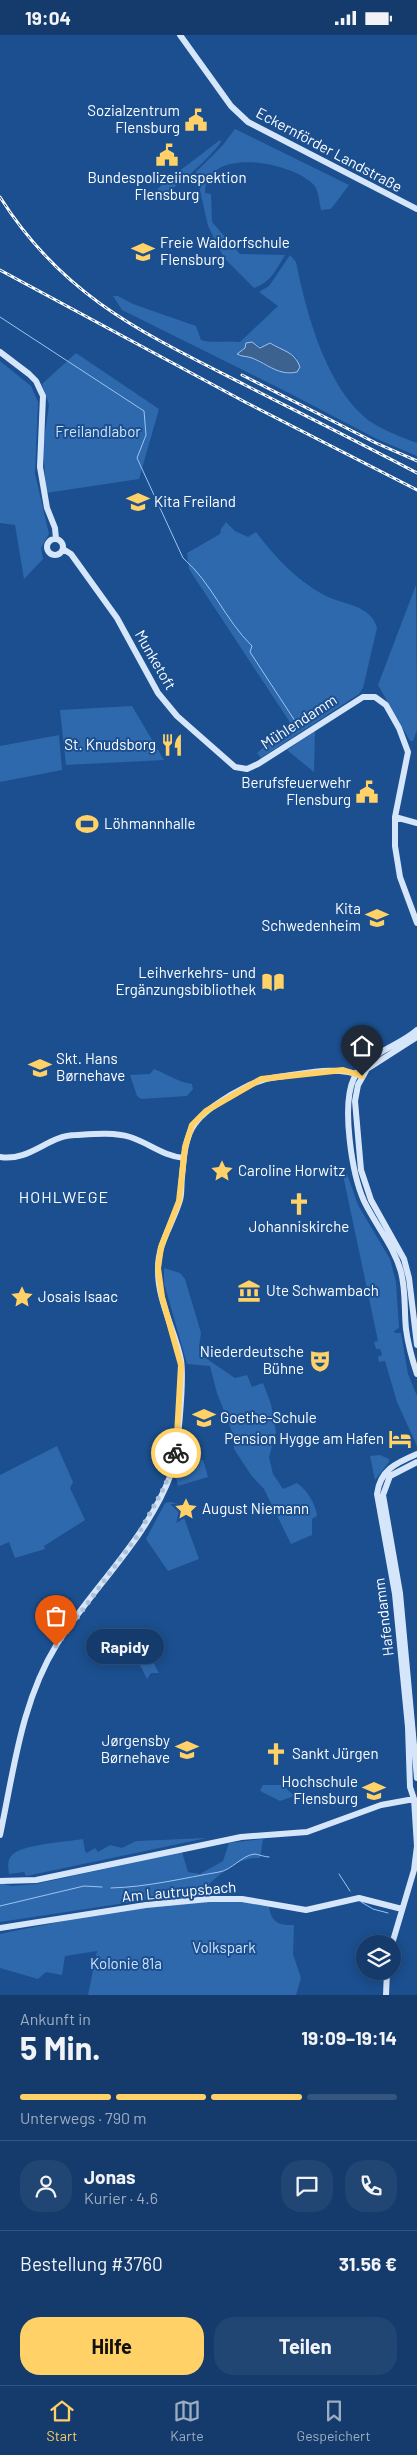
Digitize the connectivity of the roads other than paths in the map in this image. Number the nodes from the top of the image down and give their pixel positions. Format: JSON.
{"nodes":[{"id":1,"x":180,"y":35,"type":"edge"},
{"id":2,"x":417,"y":209,"type":"edge"},
{"id":3,"x":0,"y":353,"type":"edge"},
{"id":4,"x":56,"y":539,"type":"junction"},
{"id":5,"x":63,"y":549,"type":"junction"},
{"id":6,"x":241,"y":769,"type":"joint"},
{"id":7,"x":395,"y":817,"type":"junction"},
{"id":8,"x":417,"y":823,"type":"edge"},
{"id":9,"x":417,"y":923,"type":"edge"},
{"id":10,"x":417,"y":1030,"type":"edge"},
{"id":11,"x":417,"y":1037,"type":"edge"},
{"id":12,"x":357,"y":1076,"type":"junction"},
{"id":13,"x":0,"y":1157,"type":"edge"},
{"id":14,"x":184,"y":1158,"type":"junction"},
{"id":15,"x":417,"y":1345,"type":"edge"},
{"id":16,"x":417,"y":1374,"type":"edge"},
{"id":17,"x":417,"y":1455,"type":"edge"},
{"id":18,"x":417,"y":1462,"type":"edge"},
{"id":19,"x":417,"y":1778,"type":"edge"},
{"id":20,"x":417,"y":1789,"type":"edge"},
{"id":21,"x":414,"y":1799,"type":"junction"},
{"id":22,"x":0,"y":1835,"type":"edge"},
{"id":23,"x":3,"y":1882,"type":"edge"},
{"id":24,"x":402,"y":1909,"type":"junction"},
{"id":25,"x":0,"y":1928,"type":"edge"},
{"id":26,"x":395,"y":1935,"type":"edge"},
{"id":27,"x":387,"y":1980,"type":"edge"},
{"id":28,"x":386,"y":1995,"type":"edge"}],
"edges":[{"from":1,"to":2,"type":"main road","name":"Eckernförder Landstraße"},
{"from":3,"to":4,"type":"main road","name":"Munketoft"},
{"from":4,"to":5,"type":"main road","name":"Munketoft"},
{"from":4,"to":5,"type":"main road","name":"Munketoft"},
{"from":5,"to":6,"type":"main road","name":"Munketoft"},
{"from":6,"to":7,"type":"main road","name":"Mühlendamm"},
{"from":7,"to":8,"type":"main road"},
{"from":7,"to":9,"type":"main road"},
{"from":10,"to":12,"type":"main road"},
{"from":11,"to":12,"type":"main road"},
{"from":12,"to":14,"type":"main road"},
{"from":12,"to":15,"type":"main road"},
{"from":12,"to":16,"type":"main road"},
{"from":13,"to":14,"type":"main road"},
{"from":14,"to":22,"type":"main road"},
{"from":17,"to":21,"type":"main road","name":"Hafendamm"},
{"from":18,"to":19,"type":"main road","name":"Hafendamm"},
{"from":20,"to":21,"type":"main road","name":"Hafendamm"},
{"from":21,"to":23,"type":"main road"},
{"from":21,"to":24,"type":"main road","name":"Hafendamm"},
{"from":24,"to":25,"type":"main road","name":"Am Lautrupsbach"},
{"from":24,"to":26,"type":"main road","name":"Hafendamm"},
{"from":27,"to":28,"type":"main road"}]}
